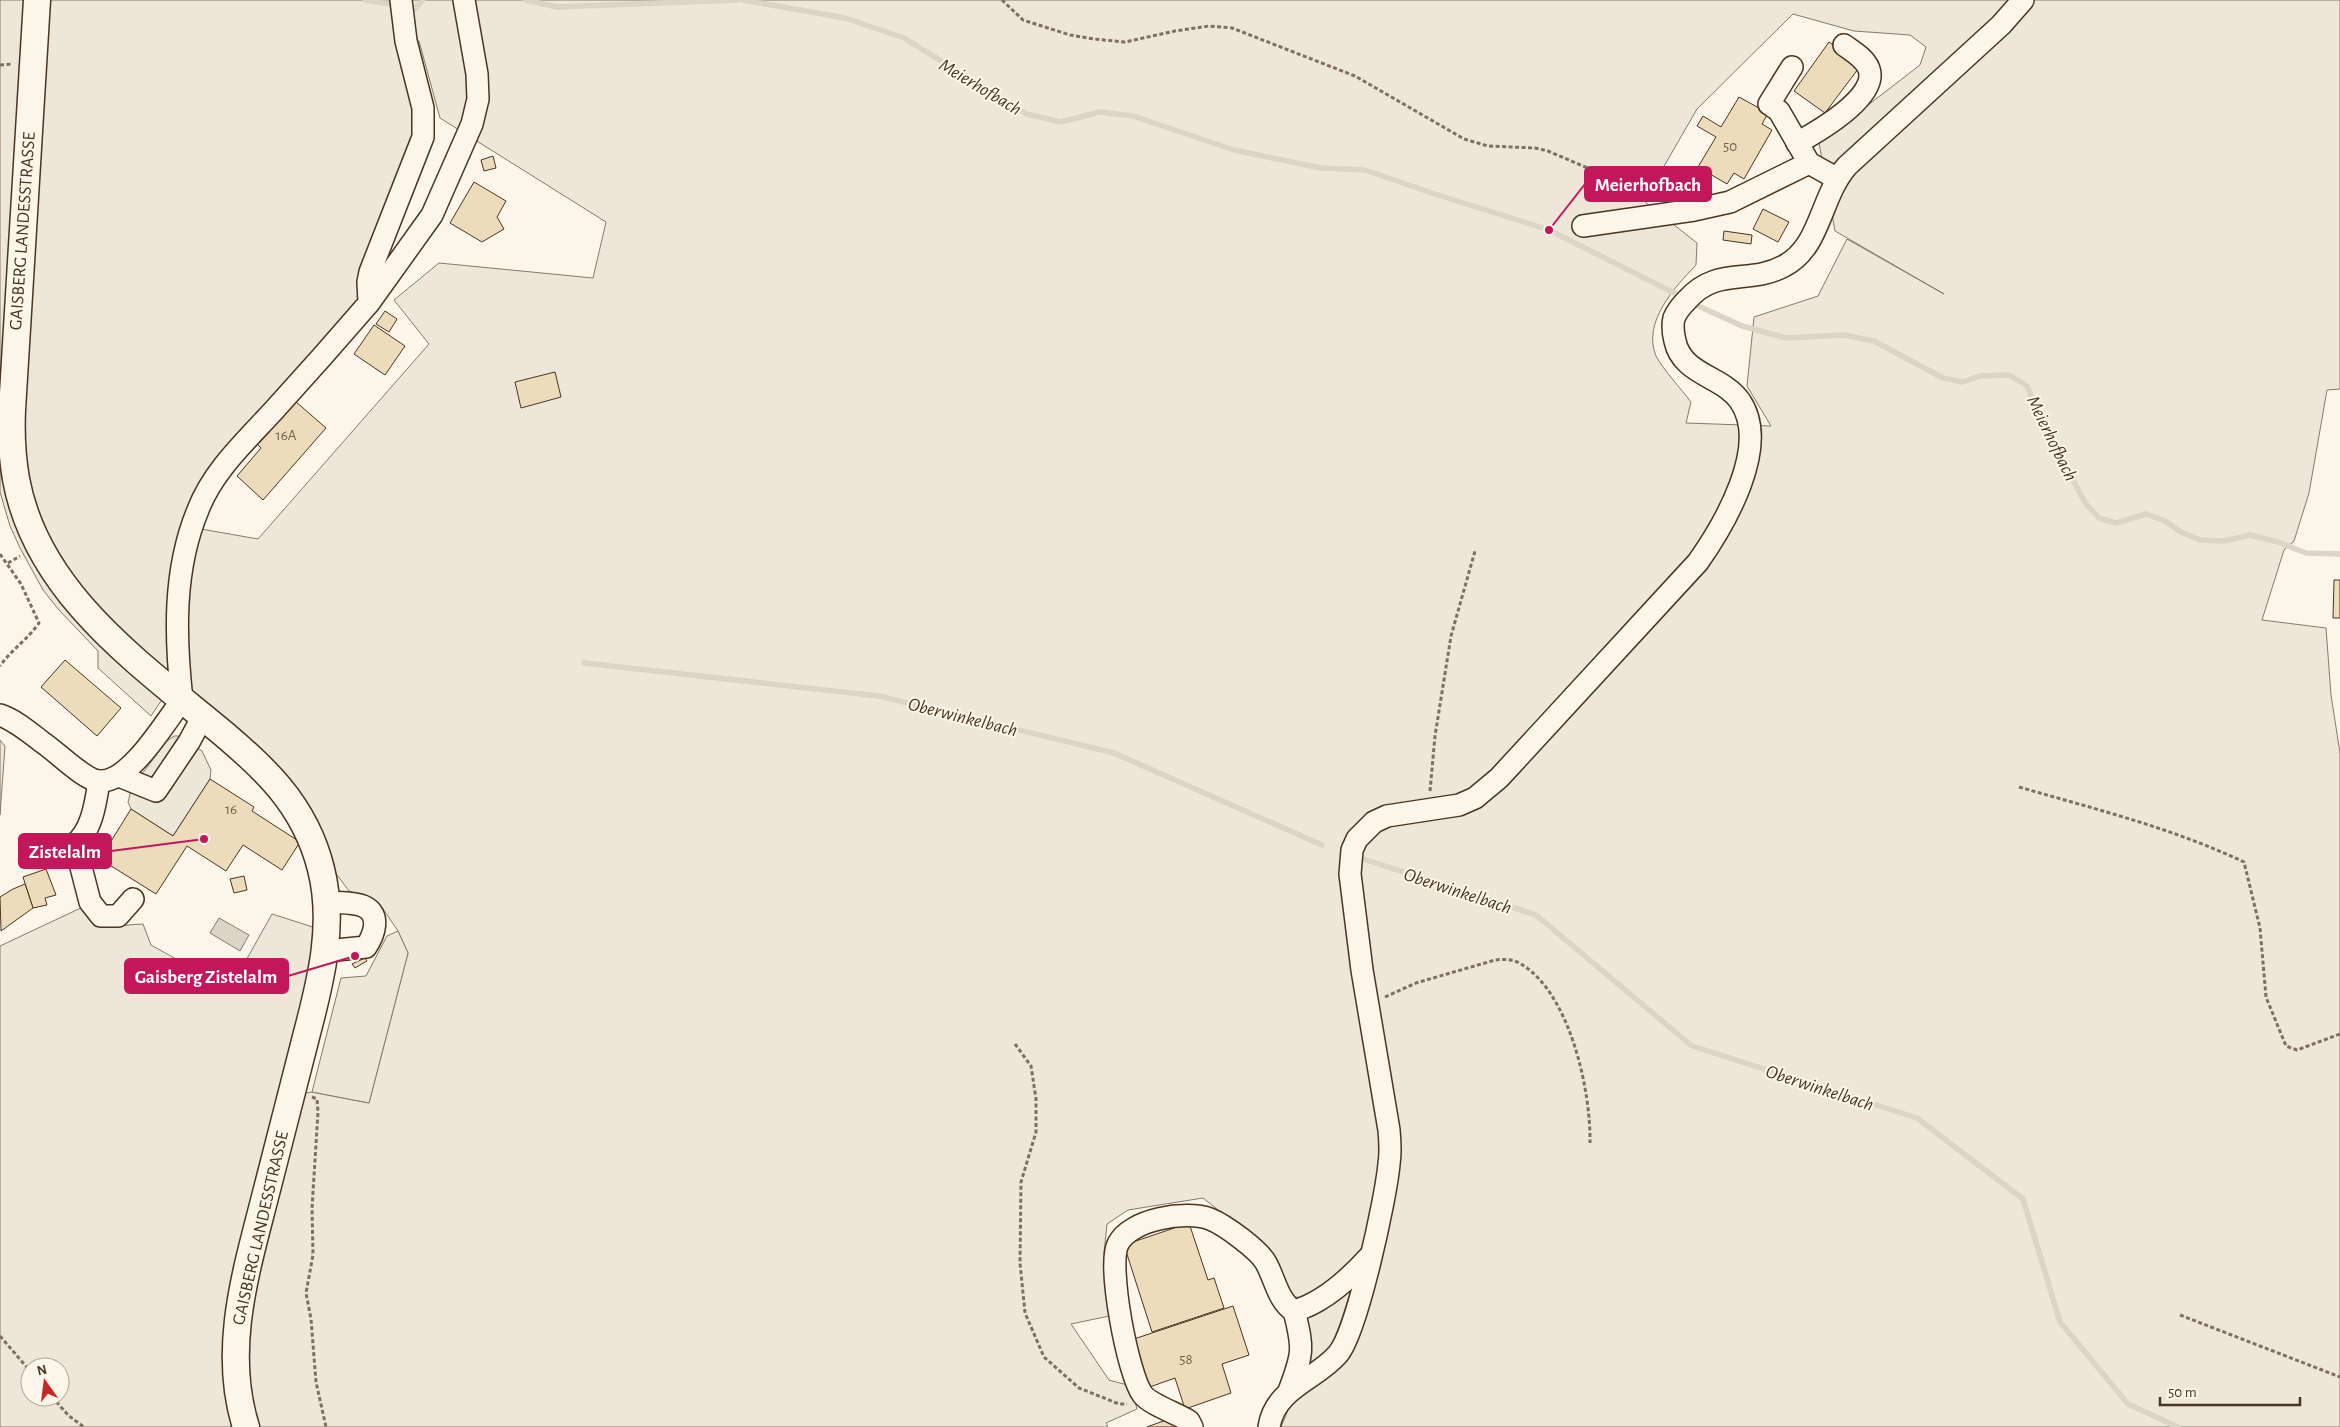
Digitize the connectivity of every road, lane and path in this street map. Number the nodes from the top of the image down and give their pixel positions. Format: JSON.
{"nodes":[{"id":1,"x":38,"y":0,"type":"edge"},
{"id":2,"x":464,"y":0,"type":"edge"},
{"id":3,"x":1002,"y":0,"type":"edge"},
{"id":4,"x":2024,"y":0,"type":"edge"},
{"id":5,"x":402,"y":10,"type":"edge"},
{"id":6,"x":1844,"y":45,"type":"dead end"},
{"id":7,"x":1792,"y":67,"type":"dead end"},
{"id":8,"x":1797,"y":143,"type":"junction"},
{"id":9,"x":1809,"y":163,"type":"junction"},
{"id":10,"x":1836,"y":178,"type":"junction"},
{"id":11,"x":1660,"y":196,"type":"dead end"},
{"id":12,"x":1584,"y":226,"type":"dead end"},
{"id":13,"x":369,"y":303,"type":"junction"},
{"id":14,"x":1475,"y":551,"type":"dead end"},
{"id":15,"x":0,"y":554,"type":"edge"},
{"id":16,"x":0,"y":666,"type":"edge"},
{"id":17,"x":182,"y":700,"type":"junction"},
{"id":18,"x":0,"y":715,"type":"edge"},
{"id":19,"x":203,"y":716,"type":"junction"},
{"id":20,"x":109,"y":778,"type":"junction"},
{"id":21,"x":2019,"y":788,"type":"dead end"},
{"id":22,"x":1428,"y":809,"type":"junction"},
{"id":23,"x":74,"y":844,"type":"junction"},
{"id":24,"x":44,"y":857,"type":"dead end"},
{"id":25,"x":134,"y":899,"type":"dead end"},
{"id":26,"x":327,"y":902,"type":"junction"},
{"id":27,"x":326,"y":951,"type":"junction"},
{"id":28,"x":1368,"y":1004,"type":"junction"},
{"id":29,"x":2340,"y":1034,"type":"edge"},
{"id":30,"x":1015,"y":1044,"type":"dead end"},
{"id":31,"x":293,"y":1088,"type":"junction"},
{"id":32,"x":1590,"y":1143,"type":"dead end"},
{"id":33,"x":1370,"y":1255,"type":"junction"},
{"id":34,"x":1294,"y":1311,"type":"junction"},
{"id":35,"x":2180,"y":1315,"type":"dead end"},
{"id":36,"x":0,"y":1336,"type":"edge"},
{"id":37,"x":20,"y":1359,"type":"edge"},
{"id":38,"x":2340,"y":1377,"type":"edge"},
{"id":39,"x":1290,"y":1391,"type":"junction"},
{"id":40,"x":1162,"y":1406,"type":"junction"},
{"id":41,"x":60,"y":1407,"type":"edge"},
{"id":42,"x":84,"y":1427,"type":"edge"},
{"id":43,"x":246,"y":1427,"type":"edge"},
{"id":44,"x":326,"y":1427,"type":"edge"},
{"id":45,"x":1192,"y":1427,"type":"edge"},
{"id":46,"x":1269,"y":1427,"type":"edge"}],
"edges":[{"from":1,"to":17,"type":"main road","name":"GAISBERG LANDESSTRASSE"},
{"from":2,"to":13,"type":"street"},
{"from":3,"to":11,"type":"path"},
{"from":4,"to":10,"type":"street"},
{"from":5,"to":13,"type":"street"},
{"from":6,"to":8,"type":"street"},
{"from":7,"to":8,"type":"street"},
{"from":8,"to":9,"type":"street"},
{"from":9,"to":10,"type":"street"},
{"from":9,"to":12,"type":"street"},
{"from":10,"to":22,"type":"street"},
{"from":13,"to":17,"type":"street"},
{"from":14,"to":22,"type":"path"},
{"from":15,"to":16,"type":"path"},
{"from":17,"to":19,"type":"main road","name":"GAISBERG LANDESSTRASSE"},
{"from":17,"to":20,"type":"street"},
{"from":18,"to":20,"type":"street"},
{"from":19,"to":20,"type":"street"},
{"from":19,"to":26,"type":"main road","name":"GAISBERG LANDESSTRASSE"},
{"from":20,"to":23,"type":"street"},
{"from":21,"to":29,"type":"path"},
{"from":22,"to":28,"type":"street"},
{"from":23,"to":24,"type":"street"},
{"from":23,"to":25,"type":"street"},
{"from":26,"to":27,"type":"main road","name":"GAISBERG LANDESSTRASSE"},
{"from":26,"to":27,"type":"street"},
{"from":27,"to":31,"type":"main road","name":"GAISBERG LANDESSTRASSE"},
{"from":28,"to":32,"type":"path"},
{"from":28,"to":33,"type":"street"},
{"from":30,"to":40,"type":"path"},
{"from":31,"to":43,"type":"main road","name":"GAISBERG LANDESSTRASSE"},
{"from":31,"to":44,"type":"path"},
{"from":33,"to":34,"type":"street"},
{"from":33,"to":39,"type":"street"},
{"from":34,"to":39,"type":"street"},
{"from":34,"to":40,"type":"street"},
{"from":35,"to":38,"type":"path"},
{"from":36,"to":37,"type":"path"},
{"from":39,"to":46,"type":"street"},
{"from":40,"to":45,"type":"street"},
{"from":41,"to":42,"type":"path"}]}
